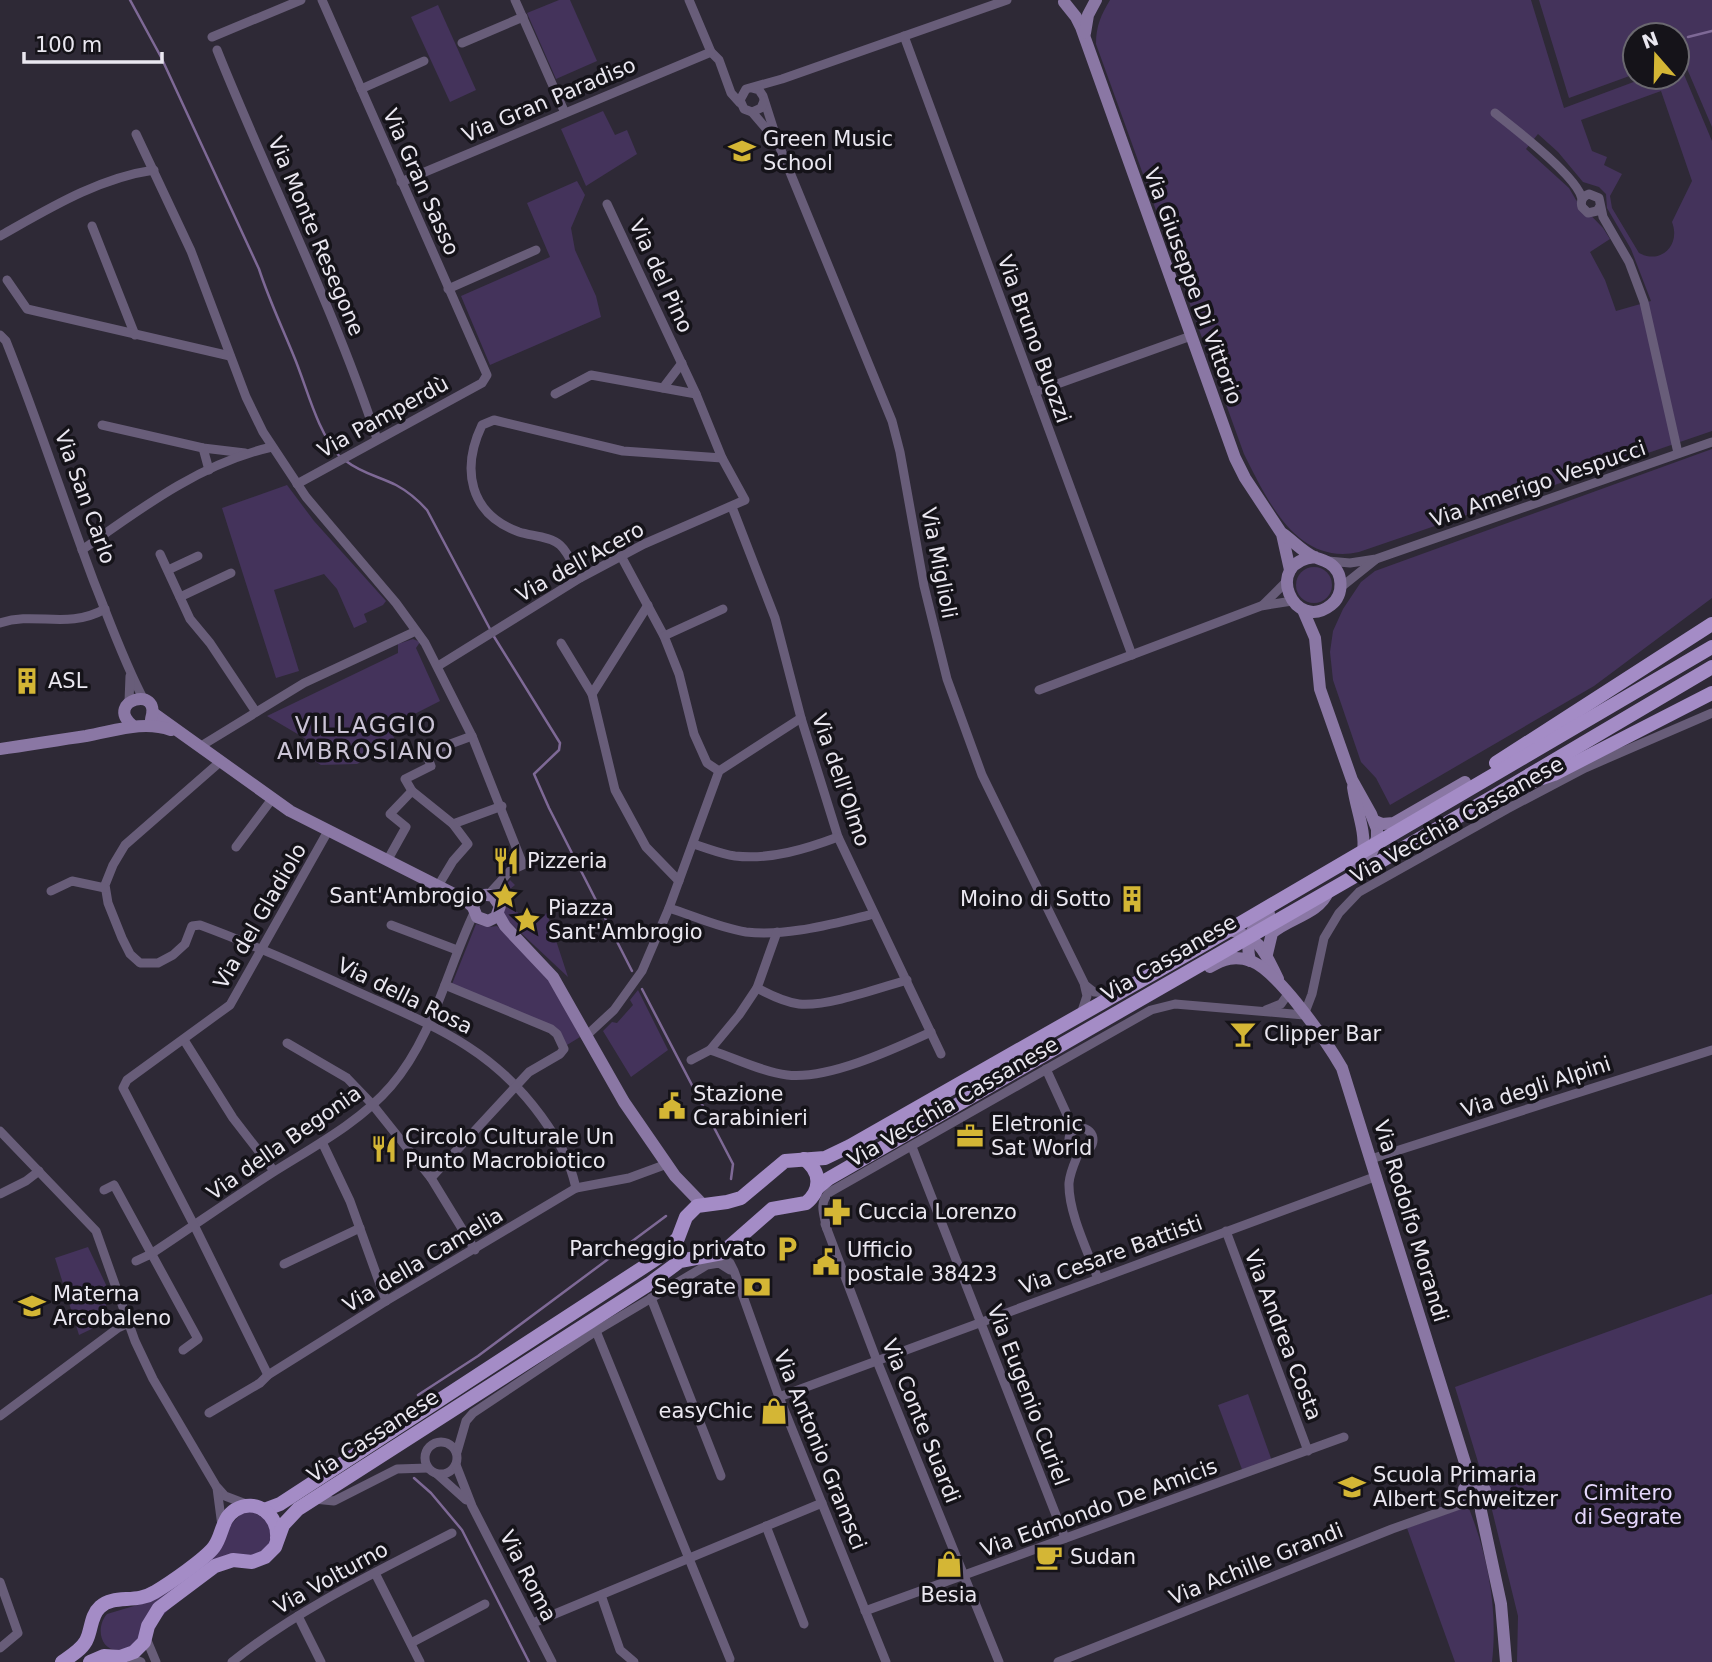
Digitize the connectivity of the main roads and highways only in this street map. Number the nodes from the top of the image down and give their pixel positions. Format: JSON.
{"nodes":[{"id":1,"x":1712,"y":624,"type":"edge"},
{"id":2,"x":1706,"y":651,"type":"edge"},
{"id":3,"x":1710,"y":668,"type":"edge"},
{"id":4,"x":1712,"y":693,"type":"edge"},
{"id":5,"x":1494,"y":796,"type":"junction"},
{"id":6,"x":1450,"y":801,"type":"junction"},
{"id":7,"x":804,"y":1160,"type":"junction"},
{"id":8,"x":816,"y":1190,"type":"junction"},
{"id":9,"x":683,"y":1229,"type":"junction"},
{"id":10,"x":714,"y":1255,"type":"junction"},
{"id":11,"x":258,"y":1508,"type":"junction"},
{"id":12,"x":277,"y":1541,"type":"junction"},
{"id":13,"x":90,"y":1629,"type":"junction"},
{"id":14,"x":120,"y":1656,"type":"junction"},
{"id":15,"x":62,"y":1662,"type":"edge"},
{"id":16,"x":89,"y":1662,"type":"edge"}],
"edges":[{"from":1,"to":6,"type":"main road"},
{"from":2,"to":6,"type":"main road","name":"Via Cassanese"},
{"from":3,"to":5,"type":"main road","name":"Via Cassanese"},
{"from":4,"to":5,"type":"main road"},
{"from":5,"to":8,"type":"main road","name":"Via Cassanese"},
{"from":6,"to":7,"type":"main road","name":"Via Cassanese"},
{"from":7,"to":8,"type":"main road"},
{"from":7,"to":9,"type":"main road","name":"Via Cassanese"},
{"from":8,"to":10,"type":"main road","name":"Via Cassanese"},
{"from":9,"to":10,"type":"main road"},
{"from":9,"to":11,"type":"main road","name":"Via Cassanese"},
{"from":10,"to":12,"type":"main road","name":"Via Cassanese"},
{"from":11,"to":12,"type":"main road"},
{"from":11,"to":13,"type":"main road","name":"Via Cassanese"},
{"from":12,"to":14,"type":"main road","name":"Via Cassanese"},
{"from":13,"to":14,"type":"main road"},
{"from":13,"to":15,"type":"main road","name":"Via Cassanese"},
{"from":14,"to":16,"type":"main road"}]}
